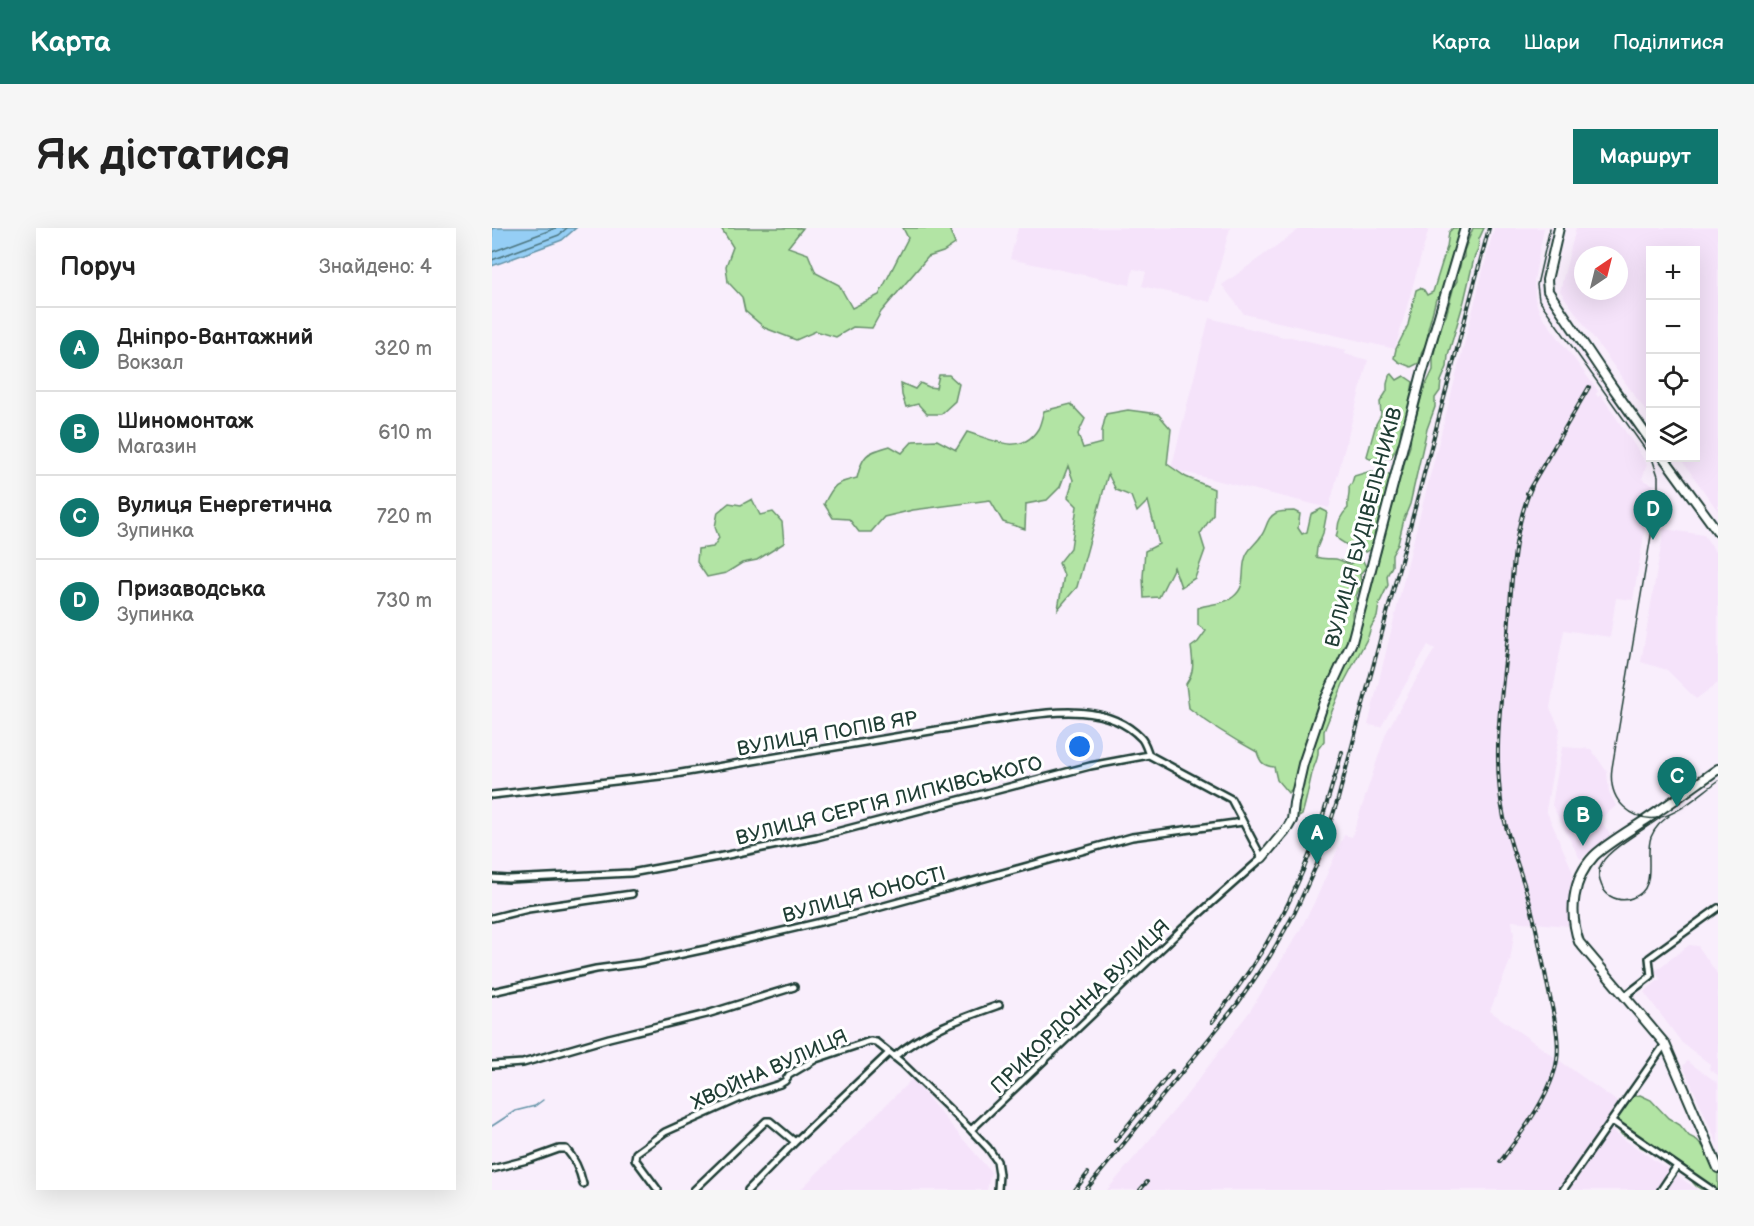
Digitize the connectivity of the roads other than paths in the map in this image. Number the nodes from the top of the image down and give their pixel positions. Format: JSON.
{"nodes":[{"id":1,"x":1465,"y":228,"type":"edge"},
{"id":2,"x":1559,"y":228,"type":"edge"},
{"id":3,"x":1646,"y":434,"type":"edge"},
{"id":4,"x":1667,"y":462,"type":"edge"},
{"id":5,"x":1718,"y":532,"type":"edge"},
{"id":6,"x":1149,"y":755,"type":"junction"},
{"id":7,"x":1718,"y":769,"type":"edge"},
{"id":8,"x":492,"y":795,"type":"edge"},
{"id":9,"x":1243,"y":822,"type":"junction"},
{"id":10,"x":1262,"y":858,"type":"junction"},
{"id":11,"x":492,"y":878,"type":"edge"},
{"id":12,"x":632,"y":894,"type":"dead end"},
{"id":13,"x":1718,"y":908,"type":"edge"},
{"id":14,"x":492,"y":918,"type":"edge"},
{"id":15,"x":794,"y":987,"type":"dead end"},
{"id":16,"x":492,"y":992,"type":"edge"},
{"id":17,"x":1625,"y":996,"type":"junction"},
{"id":18,"x":999,"y":1005,"type":"dead end"},
{"id":19,"x":1665,"y":1044,"type":"junction"},
{"id":20,"x":889,"y":1053,"type":"junction"},
{"id":21,"x":894,"y":1057,"type":"junction"},
{"id":22,"x":492,"y":1065,"type":"edge"},
{"id":23,"x":1612,"y":1121,"type":"junction"},
{"id":24,"x":972,"y":1130,"type":"junction"},
{"id":25,"x":795,"y":1142,"type":"junction"},
{"id":26,"x":1677,"y":1166,"type":"junction"},
{"id":27,"x":1718,"y":1168,"type":"edge"},
{"id":28,"x":492,"y":1169,"type":"edge"},
{"id":29,"x":583,"y":1184,"type":"dead end"},
{"id":30,"x":658,"y":1190,"type":"edge"},
{"id":31,"x":694,"y":1190,"type":"edge"},
{"id":32,"x":748,"y":1190,"type":"edge"},
{"id":33,"x":998,"y":1190,"type":"edge"},
{"id":34,"x":1563,"y":1190,"type":"edge"},
{"id":35,"x":1661,"y":1190,"type":"edge"},
{"id":36,"x":1712,"y":1190,"type":"edge"}],
"edges":[{"from":1,"to":10,"type":"street","name":"ВУЛИЦЯ БУДІВЕЛЬНИКІВ"},
{"from":2,"to":3,"type":"street"},
{"from":4,"to":5,"type":"street"},
{"from":6,"to":8,"type":"street","name":"ВУЛИЦЯ ПОПІВ ЯР"},
{"from":6,"to":9,"type":"street"},
{"from":6,"to":11,"type":"street","name":"ВУЛИЦЯ СЕРГІЯ ЛИПКІВСЬКОГО"},
{"from":7,"to":17,"type":"street"},
{"from":9,"to":10,"type":"street"},
{"from":9,"to":16,"type":"street","name":"ВУЛИЦЯ ЮНОСТІ"},
{"from":10,"to":24,"type":"street","name":"ПРИКОРДОННА ВУЛИЦЯ"},
{"from":12,"to":14,"type":"street"},
{"from":13,"to":17,"type":"street"},
{"from":15,"to":22,"type":"street"},
{"from":17,"to":19,"type":"street"},
{"from":18,"to":21,"type":"street"},
{"from":19,"to":23,"type":"street"},
{"from":19,"to":27,"type":"street"},
{"from":20,"to":21,"type":"street"},
{"from":20,"to":25,"type":"street"},
{"from":20,"to":30,"type":"street","name":"ХВОЙНА ВУЛИЦЯ"},
{"from":21,"to":24,"type":"street"},
{"from":23,"to":26,"type":"street"},
{"from":23,"to":34,"type":"street"},
{"from":24,"to":33,"type":"street"},
{"from":25,"to":31,"type":"street"},
{"from":25,"to":32,"type":"street"},
{"from":26,"to":35,"type":"street"},
{"from":26,"to":36,"type":"street"},
{"from":28,"to":29,"type":"street"}]}
